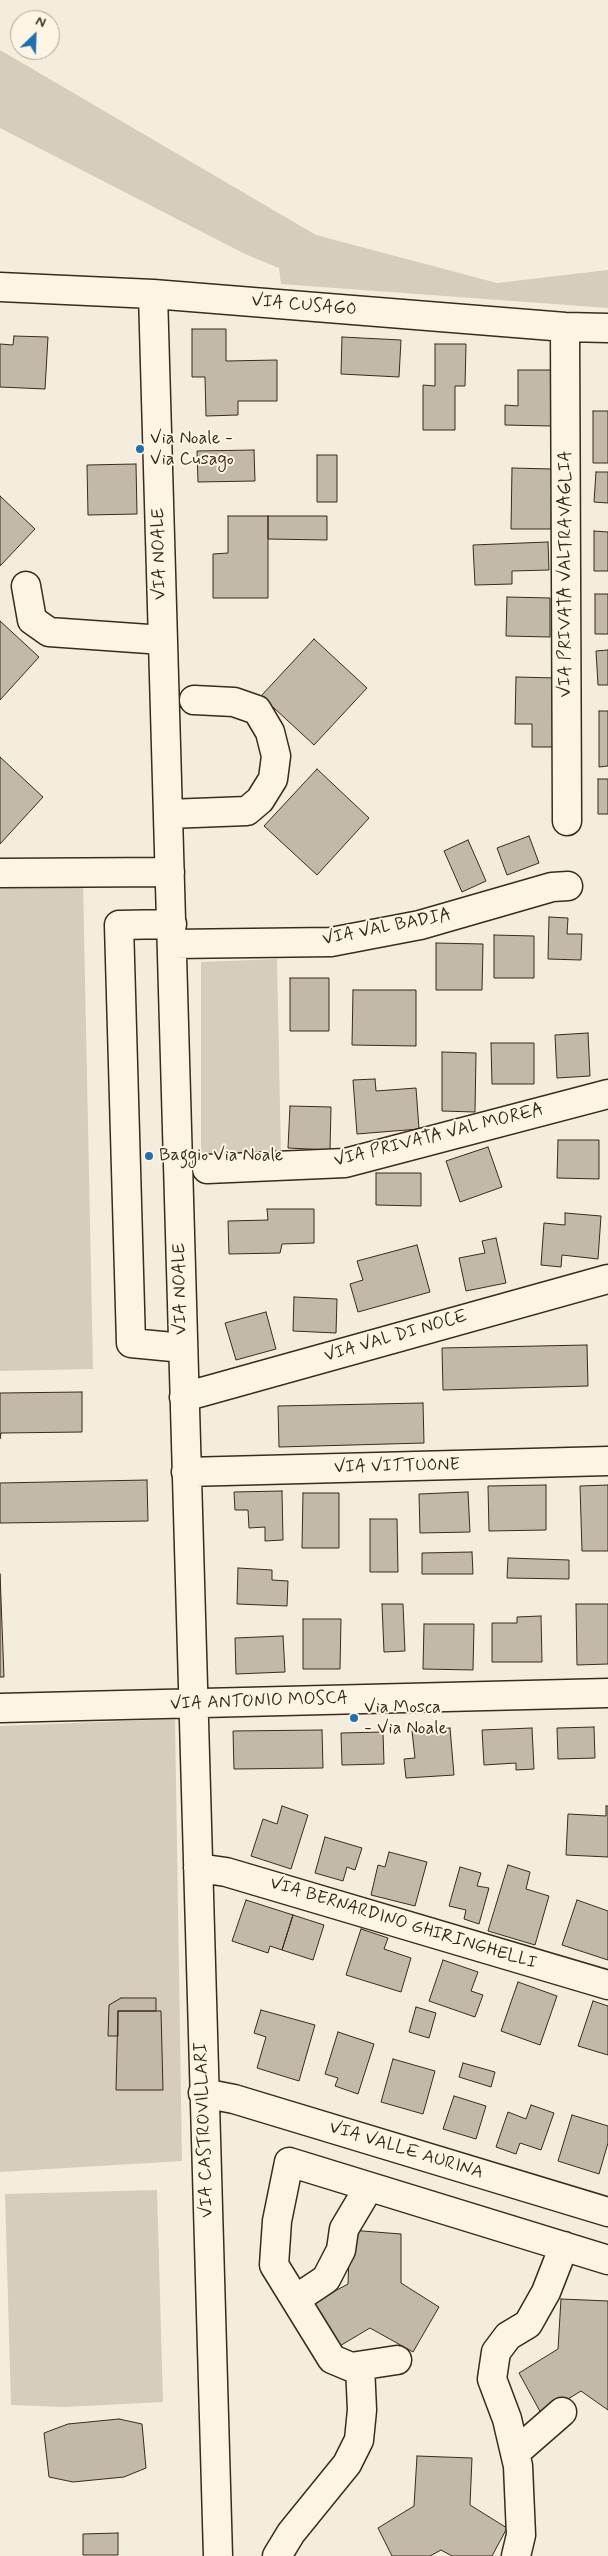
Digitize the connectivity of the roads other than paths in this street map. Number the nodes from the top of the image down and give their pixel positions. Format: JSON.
{"nodes":[{"id":1,"x":0,"y":287,"type":"edge"},
{"id":2,"x":153,"y":294,"type":"junction"},
{"id":3,"x":565,"y":327,"type":"junction"},
{"id":4,"x":608,"y":328,"type":"edge"},
{"id":5,"x":26,"y":586,"type":"dead end"},
{"id":6,"x":162,"y":640,"type":"junction"},
{"id":7,"x":194,"y":700,"type":"dead end"},
{"id":8,"x":168,"y":814,"type":"junction"},
{"id":9,"x":567,"y":821,"type":"dead end"},
{"id":10,"x":170,"y":872,"type":"junction"},
{"id":11,"x":0,"y":874,"type":"edge"},
{"id":12,"x":568,"y":886,"type":"dead end"},
{"id":13,"x":172,"y":934,"type":"junction"},
{"id":14,"x":608,"y":1095,"type":"edge"},
{"id":15,"x":207,"y":1169,"type":"dead end"},
{"id":16,"x":608,"y":1279,"type":"edge"},
{"id":17,"x":183,"y":1348,"type":"junction"},
{"id":18,"x":184,"y":1397,"type":"junction"},
{"id":19,"x":608,"y":1461,"type":"edge"},
{"id":20,"x":186,"y":1472,"type":"junction"},
{"id":21,"x":608,"y":1693,"type":"edge"},
{"id":22,"x":192,"y":1705,"type":"junction"},
{"id":23,"x":0,"y":1708,"type":"edge"},
{"id":24,"x":198,"y":1868,"type":"junction"},
{"id":25,"x":608,"y":1985,"type":"edge"},
{"id":26,"x":204,"y":2094,"type":"junction"},
{"id":27,"x":369,"y":2187,"type":"junction"},
{"id":28,"x":608,"y":2212,"type":"edge"},
{"id":29,"x":564,"y":2246,"type":"junction"},
{"id":30,"x":608,"y":2260,"type":"edge"},
{"id":31,"x":296,"y":2299,"type":"junction"},
{"id":32,"x":397,"y":2360,"type":"dead end"},
{"id":33,"x":360,"y":2366,"type":"junction"},
{"id":34,"x":562,"y":2412,"type":"dead end"},
{"id":35,"x":515,"y":2453,"type":"junction"},
{"id":36,"x":218,"y":2556,"type":"edge"},
{"id":37,"x":277,"y":2556,"type":"edge"},
{"id":38,"x":516,"y":2556,"type":"edge"}],
"edges":[{"from":1,"to":2,"type":"street","name":"VIA CUSAGO"},
{"from":2,"to":3,"type":"street","name":"VIA CUSAGO"},
{"from":2,"to":6,"type":"street","name":"VIA NOALE"},
{"from":3,"to":4,"type":"street","name":"VIA CUSAGO"},
{"from":3,"to":9,"type":"street","name":"VIA PRIVATA VALTRAVAGLIA"},
{"from":5,"to":6,"type":"street"},
{"from":6,"to":8,"type":"street","name":"VIA NOALE"},
{"from":7,"to":8,"type":"street"},
{"from":8,"to":10,"type":"street","name":"VIA NOALE"},
{"from":10,"to":11,"type":"street"},
{"from":10,"to":13,"type":"street","name":"VIA NOALE"},
{"from":12,"to":13,"type":"street","name":"VIA VAL BADIA"},
{"from":13,"to":17,"type":"street","name":"VIA NOALE"},
{"from":13,"to":17,"type":"street","name":"VIA VAL BADIA"},
{"from":14,"to":15,"type":"street","name":"VIA PRIVATA VAL MOREA"},
{"from":16,"to":18,"type":"street","name":"VIA VAL DI NOCE"},
{"from":17,"to":18,"type":"street","name":"VIA NOALE"},
{"from":18,"to":20,"type":"street","name":"VIA NOALE"},
{"from":19,"to":20,"type":"street","name":"VIA VITTUONE"},
{"from":20,"to":22,"type":"street","name":"VIA NOALE"},
{"from":21,"to":22,"type":"street","name":"VIA ANTONIO MOSCA"},
{"from":22,"to":23,"type":"street","name":"VIA ANTONIO MOSCA"},
{"from":22,"to":24,"type":"street","name":"VIA CASTROVILLARI"},
{"from":24,"to":25,"type":"street","name":"VIA BERNARDINO GHIRINGHELLI"},
{"from":24,"to":26,"type":"street","name":"VIA CASTROVILLARI"},
{"from":26,"to":28,"type":"street","name":"VIA VALLE AURINA"},
{"from":26,"to":36,"type":"street","name":"VIA CASTROVILLARI"},
{"from":27,"to":29,"type":"street"},
{"from":27,"to":31,"type":"street"},
{"from":27,"to":31,"type":"street"},
{"from":29,"to":30,"type":"street"},
{"from":29,"to":35,"type":"street"},
{"from":31,"to":33,"type":"street"},
{"from":32,"to":33,"type":"street"},
{"from":33,"to":37,"type":"street"},
{"from":34,"to":35,"type":"street"},
{"from":35,"to":38,"type":"street"}]}
